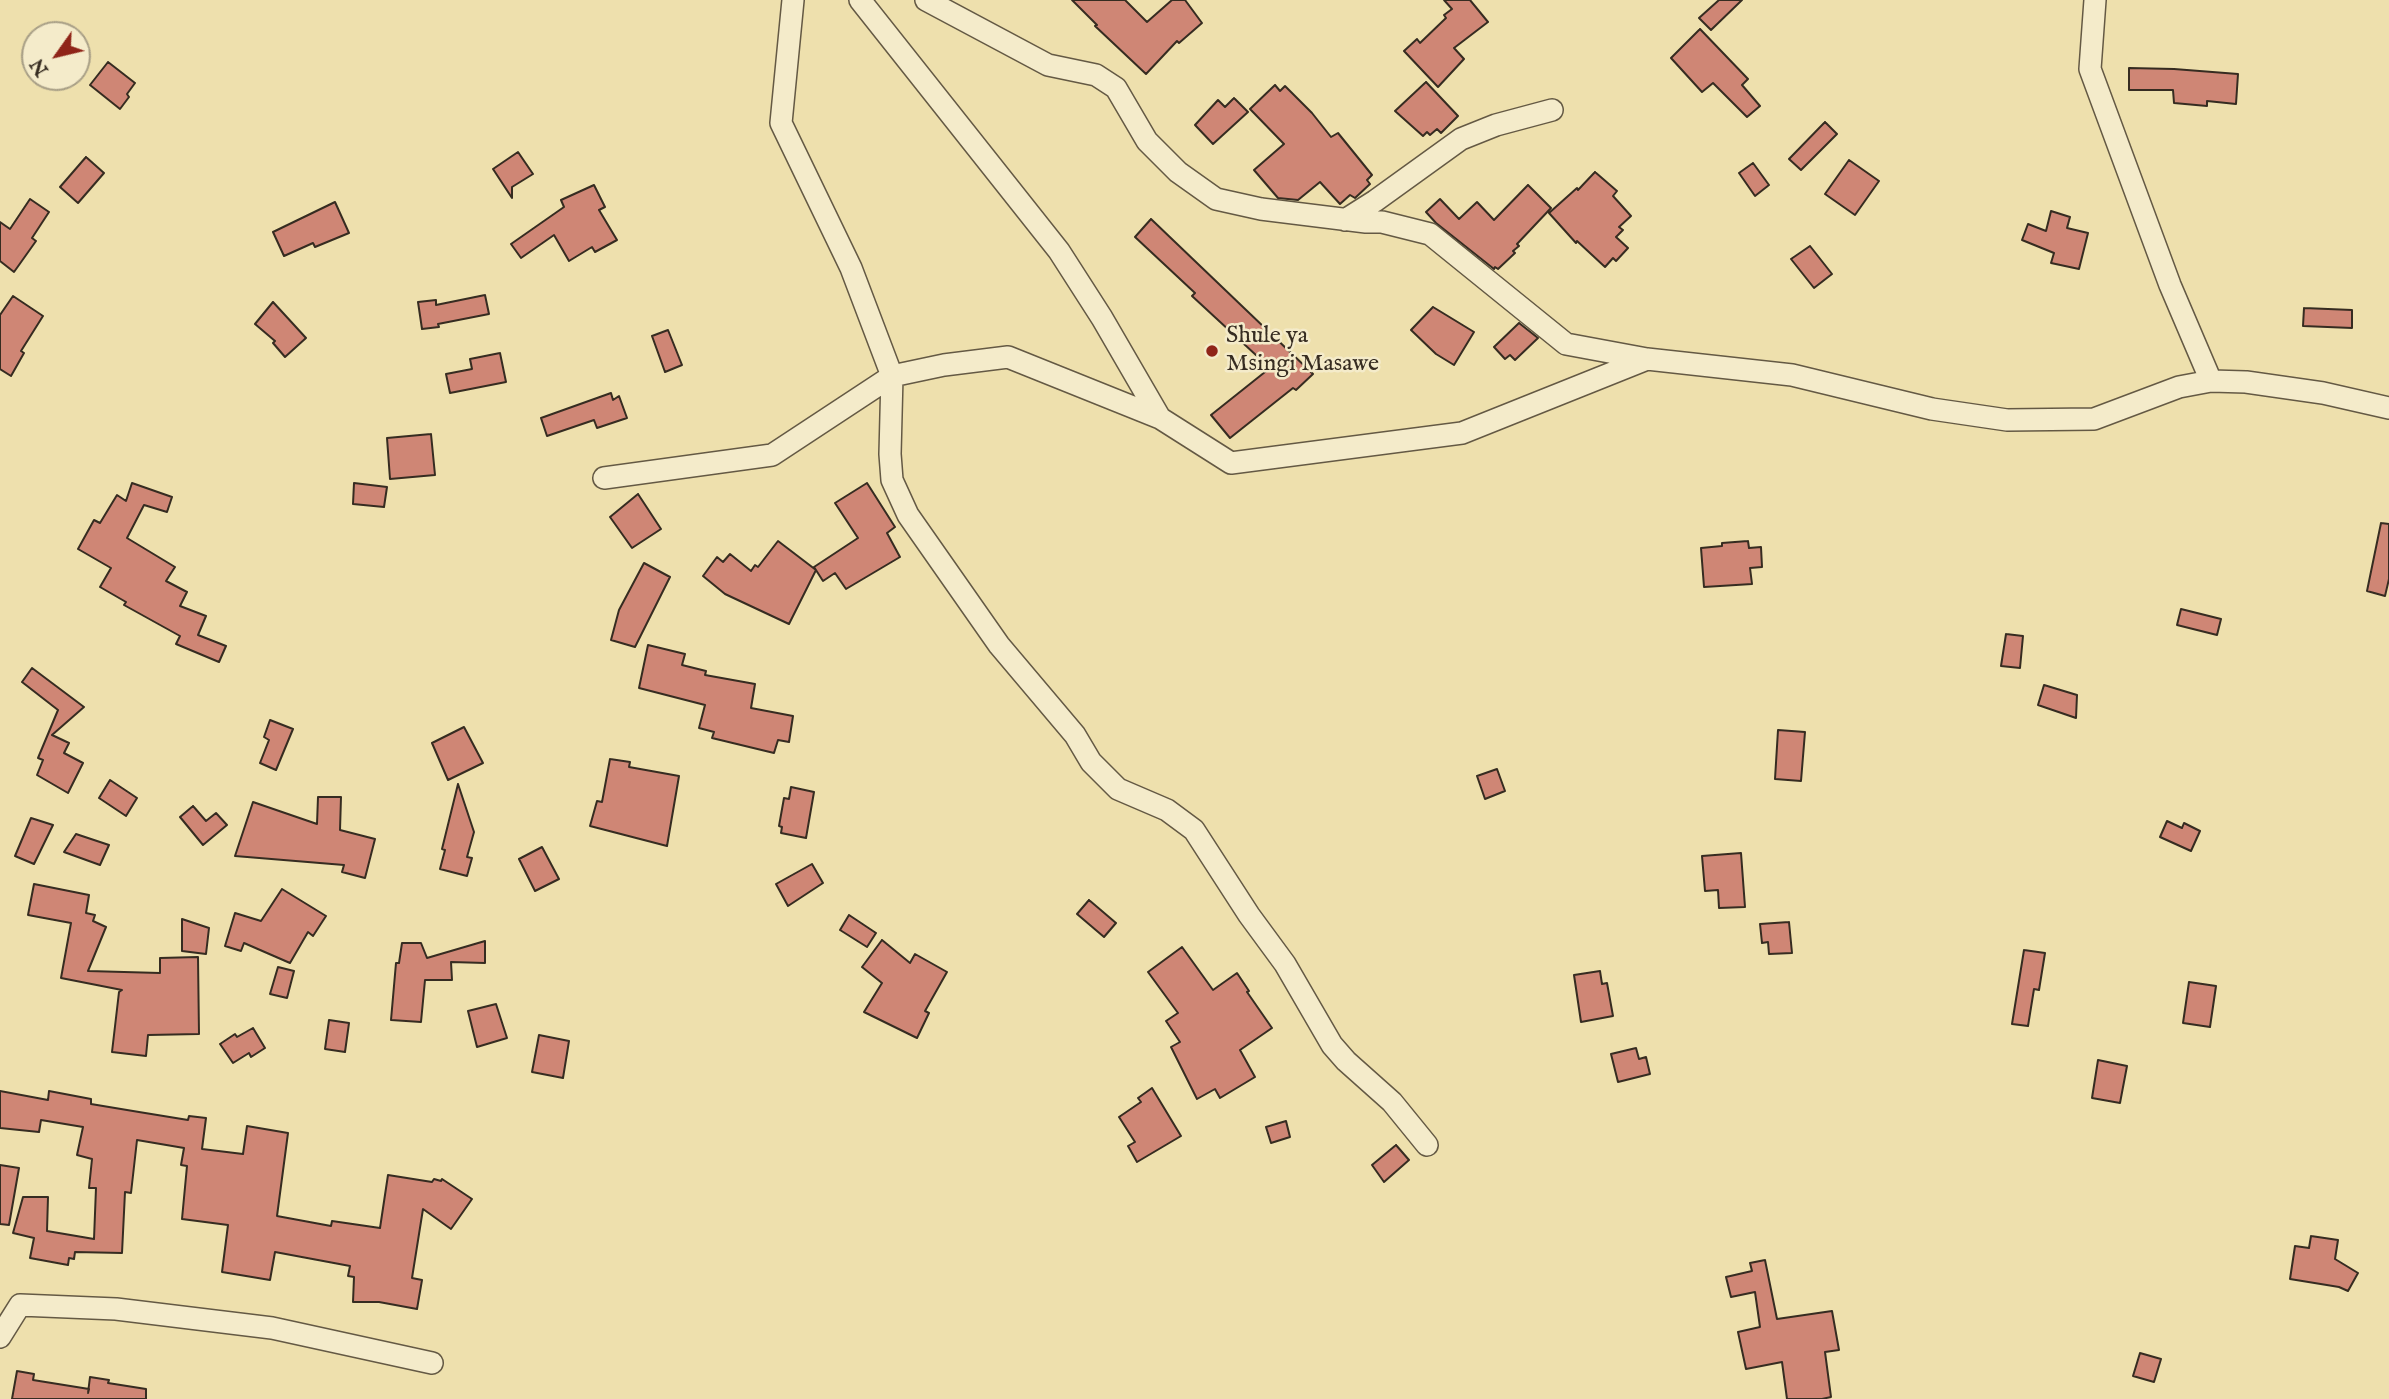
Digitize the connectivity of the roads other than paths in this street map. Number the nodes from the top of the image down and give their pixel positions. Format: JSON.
{"nodes":[{"id":1,"x":793,"y":0,"type":"edge"},
{"id":2,"x":860,"y":0,"type":"edge"},
{"id":3,"x":926,"y":0,"type":"edge"},
{"id":4,"x":2095,"y":0,"type":"edge"},
{"id":5,"x":1552,"y":110,"type":"dead end"},
{"id":6,"x":1345,"y":220,"type":"junction"},
{"id":7,"x":1647,"y":359,"type":"junction"},
{"id":8,"x":892,"y":376,"type":"junction"},
{"id":9,"x":2211,"y":381,"type":"junction"},
{"id":10,"x":2389,"y":408,"type":"edge"},
{"id":11,"x":1160,"y":418,"type":"junction"},
{"id":12,"x":604,"y":478,"type":"dead end"},
{"id":13,"x":1427,"y":1145,"type":"dead end"},
{"id":14,"x":0,"y":1337,"type":"edge"},
{"id":15,"x":432,"y":1363,"type":"dead end"}],
"edges":[{"from":1,"to":8,"type":"street"},
{"from":2,"to":11,"type":"street"},
{"from":3,"to":6,"type":"street"},
{"from":4,"to":9,"type":"street"},
{"from":5,"to":6,"type":"street"},
{"from":6,"to":7,"type":"street"},
{"from":7,"to":9,"type":"street"},
{"from":7,"to":11,"type":"street"},
{"from":8,"to":11,"type":"street"},
{"from":8,"to":12,"type":"street"},
{"from":8,"to":13,"type":"street"},
{"from":9,"to":10,"type":"street"},
{"from":14,"to":15,"type":"street"}]}
